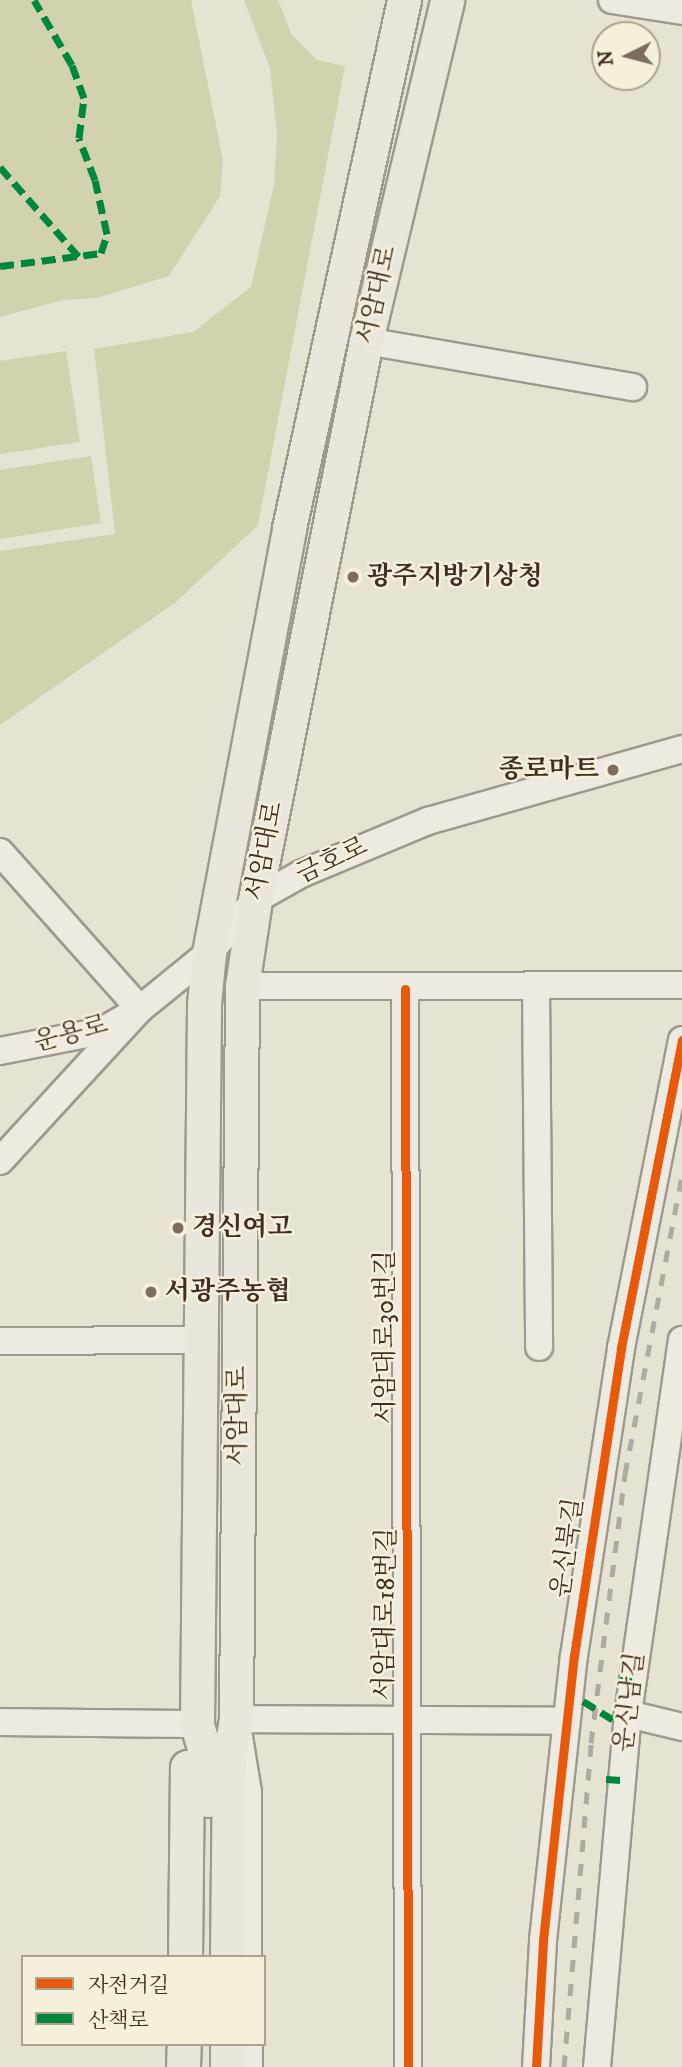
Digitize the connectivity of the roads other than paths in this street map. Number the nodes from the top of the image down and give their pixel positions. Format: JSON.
{"nodes":[{"id":1,"x":404,"y":0,"type":"edge"},
{"id":2,"x":447,"y":0,"type":"edge"},
{"id":3,"x":612,"y":0,"type":"edge"},
{"id":4,"x":682,"y":11,"type":"edge"},
{"id":5,"x":366,"y":341,"type":"junction"},
{"id":6,"x":633,"y":387,"type":"dead end"},
{"id":7,"x":682,"y":749,"type":"edge"},
{"id":8,"x":0,"y":852,"type":"edge"},
{"id":9,"x":255,"y":900,"type":"junction"},
{"id":10,"x":209,"y":953,"type":"junction"},
{"id":11,"x":682,"y":985,"type":"edge"},
{"id":12,"x":242,"y":986,"type":"junction"},
{"id":13,"x":536,"y":988,"type":"junction"},
{"id":14,"x":405,"y":989,"type":"junction"},
{"id":15,"x":140,"y":1009,"type":"junction"},
{"id":16,"x":682,"y":1041,"type":"edge"},
{"id":17,"x":0,"y":1051,"type":"edge"},
{"id":18,"x":0,"y":1161,"type":"edge"},
{"id":19,"x":201,"y":1340,"type":"junction"},
{"id":20,"x":0,"y":1341,"type":"edge"},
{"id":21,"x":682,"y":1341,"type":"edge"},
{"id":22,"x":539,"y":1347,"type":"dead end"},
{"id":23,"x":408,"y":1509,"type":"joint"},
{"id":24,"x":628,"y":1714,"type":"junction"},
{"id":25,"x":236,"y":1719,"type":"junction"},
{"id":26,"x":406,"y":1719,"type":"junction"},
{"id":27,"x":564,"y":1721,"type":"junction"},
{"id":28,"x":0,"y":1722,"type":"edge"},
{"id":29,"x":198,"y":1724,"type":"junction"},
{"id":30,"x":682,"y":1727,"type":"edge"},
{"id":31,"x":218,"y":1760,"type":"junction"},
{"id":32,"x":185,"y":1955,"type":"edge"},
{"id":33,"x":208,"y":1955,"type":"edge"},
{"id":34,"x":228,"y":1955,"type":"edge"},
{"id":35,"x":248,"y":1955,"type":"edge"},
{"id":36,"x":184,"y":2046,"type":"edge"},
{"id":37,"x":208,"y":2046,"type":"edge"},
{"id":38,"x":227,"y":2046,"type":"edge"},
{"id":39,"x":249,"y":2046,"type":"edge"},
{"id":40,"x":183,"y":2067,"type":"edge"},
{"id":41,"x":208,"y":2067,"type":"edge"},
{"id":42,"x":227,"y":2067,"type":"edge"},
{"id":43,"x":249,"y":2067,"type":"edge"},
{"id":44,"x":408,"y":2067,"type":"edge"},
{"id":45,"x":536,"y":2067,"type":"edge"},
{"id":46,"x":597,"y":2067,"type":"edge"}],
"edges":[{"from":1,"to":10,"type":"main road","name":"서암대로"},
{"from":2,"to":5,"type":"main road","name":"서암대로"},
{"from":3,"to":4,"type":"street"},
{"from":5,"to":6,"type":"street"},
{"from":5,"to":9,"type":"main road","name":"서암대로"},
{"from":7,"to":9,"type":"street","name":"금호로"},
{"from":8,"to":15,"type":"street"},
{"from":9,"to":10,"type":"street","name":"금호로"},
{"from":9,"to":12,"type":"main road","name":"서암대로"},
{"from":10,"to":15,"type":"street","name":"금호로"},
{"from":10,"to":19,"type":"main road","name":"서암대로"},
{"from":11,"to":13,"type":"street"},
{"from":12,"to":14,"type":"street"},
{"from":12,"to":25,"type":"main road","name":"서암대로"},
{"from":13,"to":14,"type":"street"},
{"from":13,"to":22,"type":"street"},
{"from":14,"to":23,"type":"street","name":"서암대로30번길"},
{"from":15,"to":17,"type":"street","name":"운용로"},
{"from":15,"to":18,"type":"street","name":"금호로"},
{"from":16,"to":27,"type":"street","name":"운신북길"},
{"from":19,"to":20,"type":"street","name":"서암대로"},
{"from":19,"to":29,"type":"main road","name":"서암대로"},
{"from":21,"to":24,"type":"street","name":"운신남길"},
{"from":23,"to":26,"type":"street","name":"서암대로18번길"},
{"from":24,"to":30,"type":"street"},
{"from":24,"to":46,"type":"street","name":"운신남길"},
{"from":25,"to":26,"type":"street","name":"서암대로18번길"},
{"from":25,"to":31,"type":"main road","name":"서암대로"},
{"from":25,"to":35,"type":"street","name":"서암대로"},
{"from":26,"to":27,"type":"street","name":"서암대로18번길"},
{"from":26,"to":44,"type":"street","name":"서암대로18번길"},
{"from":27,"to":45,"type":"street","name":"운신북길"},
{"from":28,"to":29,"type":"street"},
{"from":29,"to":31,"type":"main road","name":"서암대로"},
{"from":29,"to":32,"type":"main road"},
{"from":31,"to":33,"type":"main road"},
{"from":31,"to":34,"type":"main road"},
{"from":36,"to":40,"type":"main road"},
{"from":37,"to":41,"type":"main road"},
{"from":38,"to":42,"type":"main road"},
{"from":39,"to":43,"type":"street"}]}
